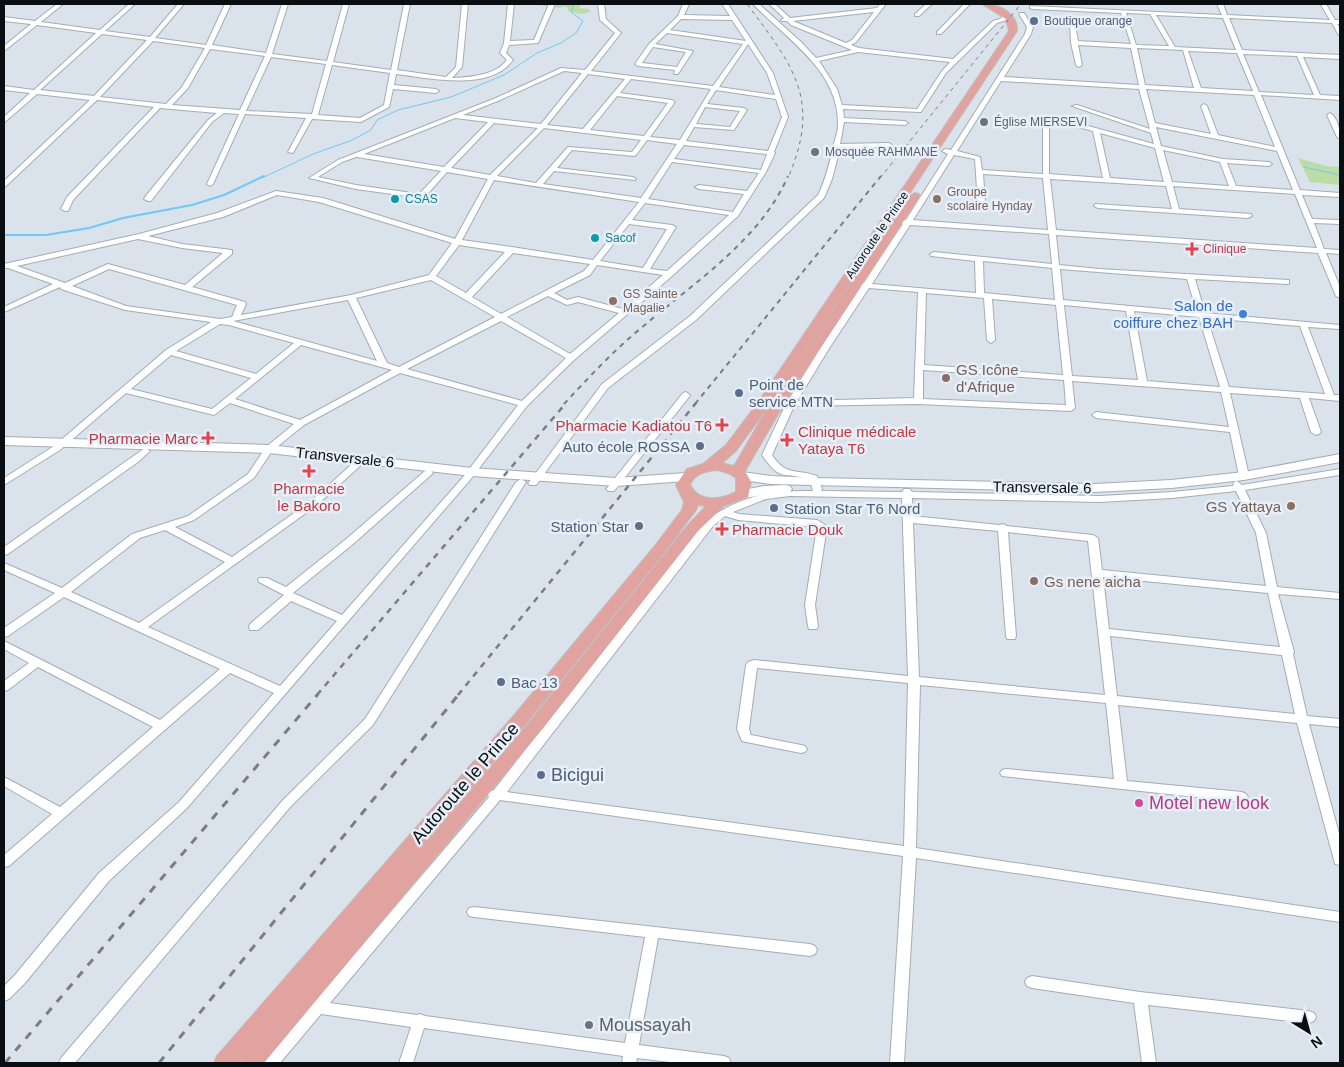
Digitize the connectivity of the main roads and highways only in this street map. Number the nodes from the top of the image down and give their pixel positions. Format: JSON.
{"nodes":[{"id":1,"x":986,"y":4,"type":"edge"},
{"id":2,"x":996,"y":4,"type":"edge"},
{"id":3,"x":1016,"y":16,"type":"junction"},
{"id":4,"x":4,"y":441,"type":"edge"},
{"id":5,"x":60,"y":445,"type":"junction"},
{"id":6,"x":4,"y":448,"type":"edge"},
{"id":7,"x":267,"y":452,"type":"junction"},
{"id":8,"x":1340,"y":458,"type":"edge"},
{"id":9,"x":708,"y":466,"type":"junction"},
{"id":10,"x":1340,"y":466,"type":"edge"},
{"id":11,"x":739,"y":474,"type":"junction"},
{"id":12,"x":469,"y":475,"type":"junction"},
{"id":13,"x":1240,"y":482,"type":"junction"},
{"id":14,"x":817,"y":485,"type":"junction"},
{"id":15,"x":686,"y":486,"type":"junction"},
{"id":16,"x":743,"y":494,"type":"junction"},
{"id":17,"x":719,"y":508,"type":"junction"},
{"id":18,"x":225,"y":1063,"type":"edge"},
{"id":19,"x":251,"y":1063,"type":"edge"}],
"edges":[{"from":1,"to":3,"type":"main road"},
{"from":2,"to":3,"type":"main road"},
{"from":3,"to":9,"type":"main road","name":"Autoroute le Prince"},
{"from":3,"to":11,"type":"main road","name":"Autoroute le Prince"},
{"from":4,"to":5,"type":"main road","name":"Transversale 6"},
{"from":5,"to":6,"type":"main road","name":"Transversale 6"},
{"from":5,"to":7,"type":"main road","name":"Transversale 6"},
{"from":5,"to":7,"type":"main road","name":"Transversale 6"},
{"from":7,"to":12,"type":"main road","name":"Transversale 6"},
{"from":7,"to":12,"type":"main road","name":"Transversale 6"},
{"from":8,"to":13,"type":"main road","name":"Transversale 6"},
{"from":9,"to":11,"type":"main road"},
{"from":9,"to":15,"type":"main road"},
{"from":10,"to":13,"type":"main road","name":"Transversale 6"},
{"from":11,"to":14,"type":"main road","name":"Transversale 6"},
{"from":11,"to":16,"type":"main road"},
{"from":12,"to":15,"type":"main road","name":"Transversale 6"},
{"from":13,"to":14,"type":"main road","name":"Transversale 6"},
{"from":13,"to":14,"type":"main road","name":"Transversale 6"},
{"from":14,"to":16,"type":"main road","name":"Transversale 6"},
{"from":15,"to":17,"type":"main road"},
{"from":15,"to":18,"type":"main road","name":"Autoroute le Prince"},
{"from":16,"to":17,"type":"main road"},
{"from":17,"to":19,"type":"main road","name":"Autoroute le Prince"}]}
